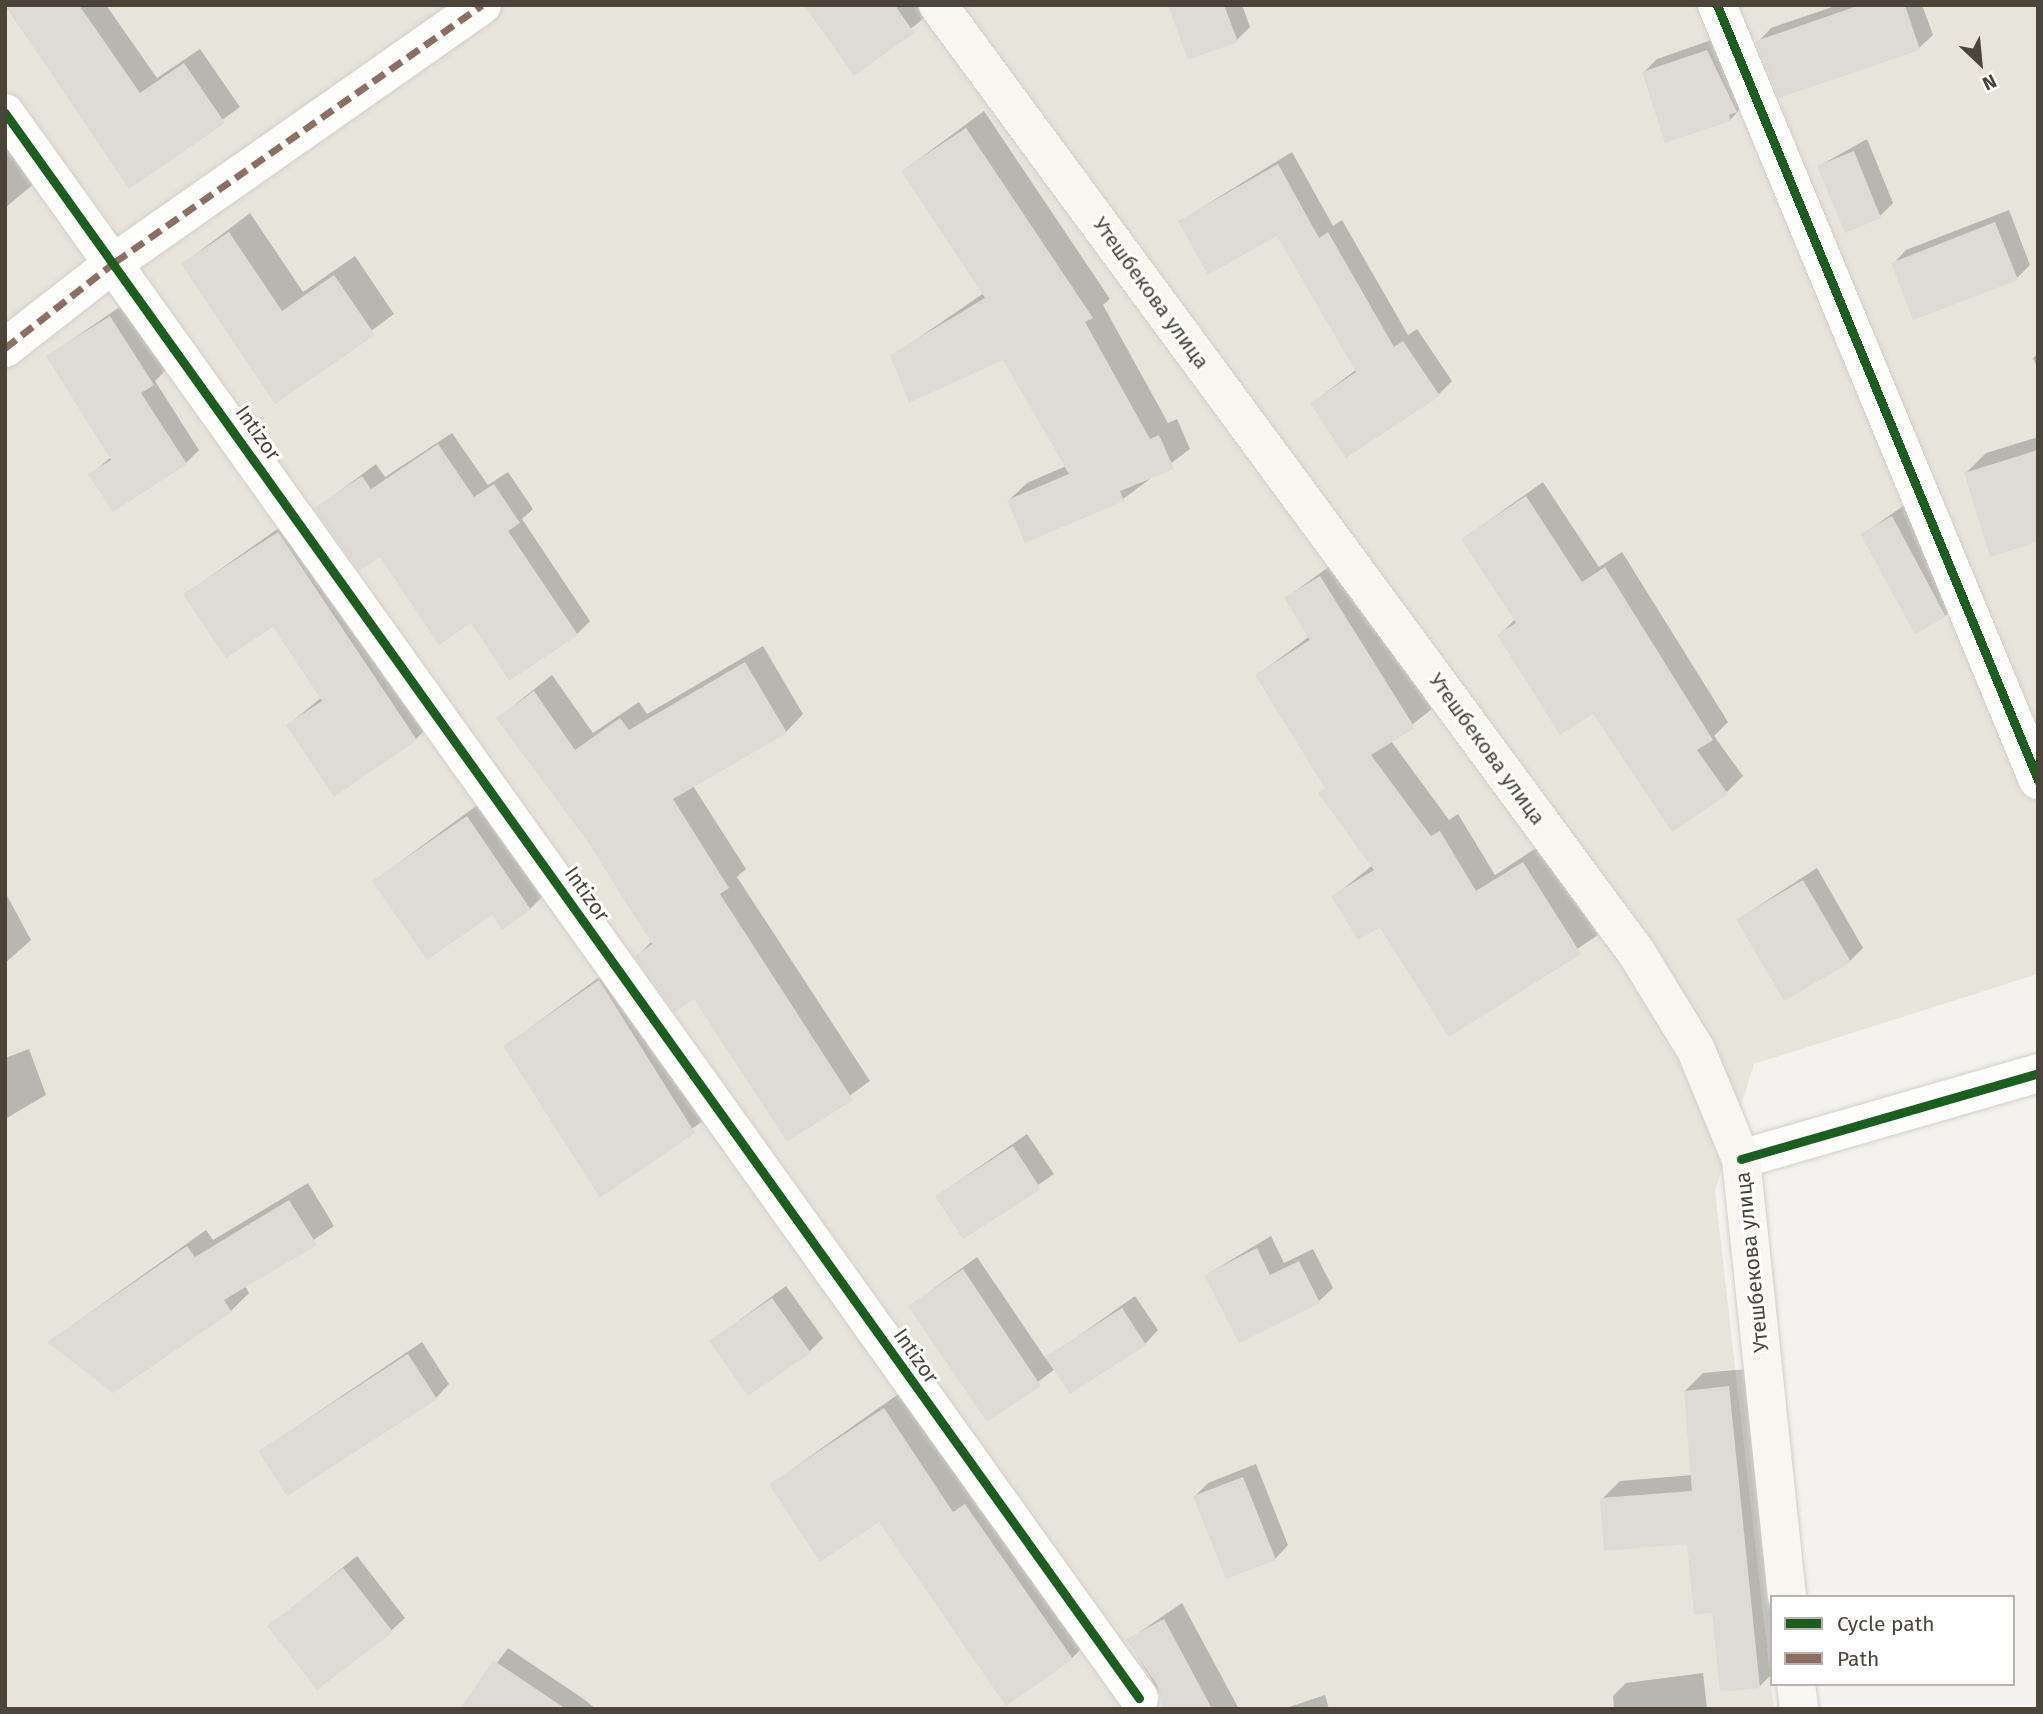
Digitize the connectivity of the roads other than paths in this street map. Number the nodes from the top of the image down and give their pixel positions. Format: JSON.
{"nodes":[{"id":1,"x":482,"y":5,"type":"edge"},
{"id":2,"x":939,"y":5,"type":"edge"},
{"id":3,"x":1717,"y":5,"type":"edge"},
{"id":4,"x":5,"y":113,"type":"edge"},
{"id":5,"x":115,"y":262,"type":"junction"},
{"id":6,"x":5,"y":348,"type":"edge"},
{"id":7,"x":2038,"y":780,"type":"edge"},
{"id":8,"x":2038,"y":1073,"type":"edge"},
{"id":9,"x":1741,"y":1159,"type":"junction"},
{"id":10,"x":1787,"y":1595,"type":"edge"},
{"id":11,"x":1796,"y":1686,"type":"edge"},
{"id":12,"x":1139,"y":1698,"type":"dead end"},
{"id":13,"x":1799,"y":1709,"type":"edge"}],
"edges":[{"from":1,"to":5,"type":"street"},
{"from":2,"to":9,"type":"main road","name":"Утешбекова улица"},
{"from":3,"to":7,"type":"street"},
{"from":4,"to":5,"type":"street","name":"Intizor"},
{"from":5,"to":6,"type":"street"},
{"from":5,"to":12,"type":"street","name":"Intizor"},
{"from":8,"to":9,"type":"street"},
{"from":9,"to":10,"type":"main road","name":"Утешбекова улица"},
{"from":11,"to":13,"type":"main road"}]}
